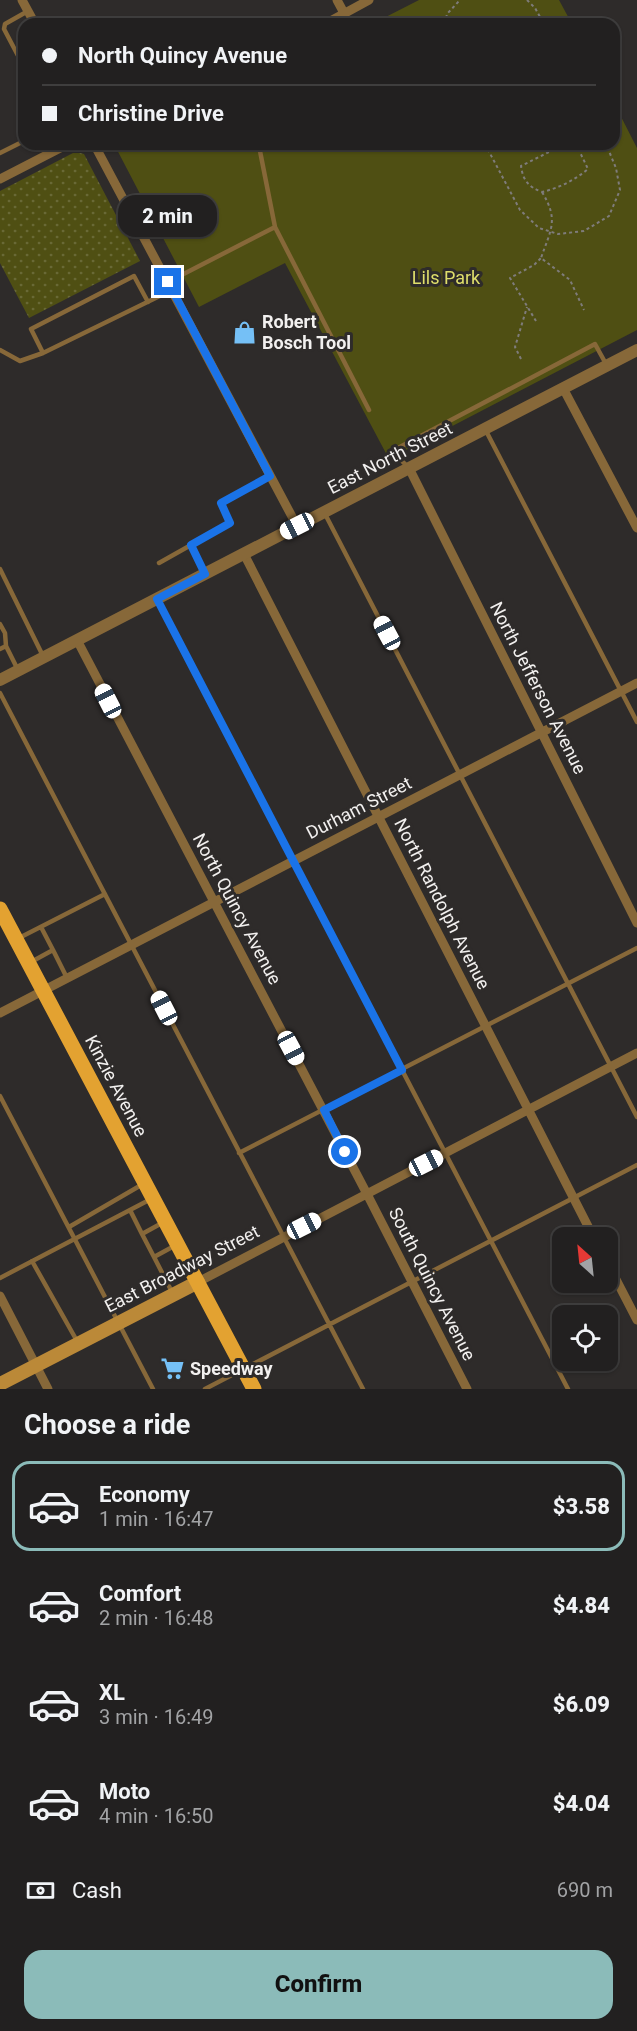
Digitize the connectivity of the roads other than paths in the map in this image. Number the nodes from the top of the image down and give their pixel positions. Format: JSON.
{"nodes":[{"id":1,"x":22,"y":0,"type":"edge"},
{"id":2,"x":337,"y":0,"type":"edge"},
{"id":3,"x":369,"y":0,"type":"edge"},
{"id":4,"x":28,"y":11,"type":"junction"},
{"id":5,"x":344,"y":14,"type":"junction"},
{"id":6,"x":32,"y":18,"type":"edge"},
{"id":7,"x":336,"y":18,"type":"edge"},
{"id":8,"x":18,"y":56,"type":"edge"},
{"id":9,"x":18,"y":144,"type":"edge"},
{"id":10,"x":56,"y":150,"type":"edge"},
{"id":11,"x":97,"y":150,"type":"edge"},
{"id":12,"x":260,"y":150,"type":"edge"},
{"id":13,"x":0,"y":153,"type":"edge"},
{"id":14,"x":0,"y":179,"type":"edge"},
{"id":15,"x":275,"y":227,"type":"junction"},
{"id":16,"x":170,"y":286,"type":"junction"},
{"id":17,"x":148,"y":302,"type":"junction"},
{"id":18,"x":0,"y":350,"type":"edge"},
{"id":19,"x":637,"y":350,"type":"edge"},
{"id":20,"x":43,"y":353,"type":"junction"},
{"id":21,"x":607,"y":365,"type":"junction"},
{"id":22,"x":563,"y":388,"type":"junction"},
{"id":23,"x":369,"y":410,"type":"dead end"},
{"id":24,"x":485,"y":429,"type":"junction"},
{"id":25,"x":409,"y":468,"type":"junction"},
{"id":26,"x":270,"y":476,"type":"junction"},
{"id":27,"x":324,"y":512,"type":"junction"},
{"id":28,"x":297,"y":526,"type":"junction"},
{"id":29,"x":637,"y":528,"type":"edge"},
{"id":30,"x":191,"y":545,"type":"junction"},
{"id":31,"x":244,"y":554,"type":"junction"},
{"id":32,"x":159,"y":563,"type":"dead end"},
{"id":33,"x":0,"y":570,"type":"edge"},
{"id":34,"x":205,"y":574,"type":"junction"},
{"id":35,"x":157,"y":599,"type":"junction"},
{"id":36,"x":0,"y":624,"type":"edge"},
{"id":37,"x":77,"y":640,"type":"junction"},
{"id":38,"x":3,"y":647,"type":"edge"},
{"id":39,"x":43,"y":658,"type":"junction"},
{"id":40,"x":18,"y":671,"type":"junction"},
{"id":41,"x":0,"y":680,"type":"edge"},
{"id":42,"x":637,"y":683,"type":"edge"},
{"id":43,"x":621,"y":691,"type":"junction"},
{"id":44,"x":0,"y":693,"type":"edge"},
{"id":45,"x":637,"y":722,"type":"edge"},
{"id":46,"x":541,"y":732,"type":"junction"},
{"id":47,"x":460,"y":775,"type":"junction"},
{"id":48,"x":379,"y":817,"type":"junction"},
{"id":49,"x":293,"y":861,"type":"junction"},
{"id":50,"x":105,"y":894,"type":"junction"},
{"id":51,"x":214,"y":902,"type":"junction"},
{"id":52,"x":0,"y":909,"type":"edge"},
{"id":53,"x":637,"y":923,"type":"edge"},
{"id":54,"x":41,"y":927,"type":"junction"},
{"id":55,"x":16,"y":939,"type":"junction"},
{"id":56,"x":131,"y":945,"type":"junction"},
{"id":57,"x":637,"y":948,"type":"edge"},
{"id":58,"x":53,"y":950,"type":"junction"},
{"id":59,"x":29,"y":963,"type":"junction"},
{"id":60,"x":67,"y":978,"type":"junction"},
{"id":61,"x":568,"y":984,"type":"junction"},
{"id":62,"x":43,"y":991,"type":"junction"},
{"id":63,"x":0,"y":1013,"type":"edge"},
{"id":64,"x":486,"y":1026,"type":"junction"},
{"id":65,"x":637,"y":1053,"type":"edge"},
{"id":66,"x":611,"y":1067,"type":"junction"},
{"id":67,"x":402,"y":1070,"type":"junction"},
{"id":68,"x":0,"y":1096,"type":"edge"},
{"id":69,"x":324,"y":1110,"type":"junction"},
{"id":70,"x":528,"y":1110,"type":"junction"},
{"id":71,"x":637,"y":1117,"type":"edge"},
{"id":72,"x":239,"y":1153,"type":"junction"},
{"id":73,"x":445,"y":1153,"type":"junction"},
{"id":74,"x":637,"y":1165,"type":"edge"},
{"id":75,"x":146,"y":1183,"type":"junction"},
{"id":76,"x":367,"y":1194,"type":"junction"},
{"id":77,"x":153,"y":1198,"type":"junction"},
{"id":78,"x":573,"y":1198,"type":"junction"},
{"id":79,"x":130,"y":1210,"type":"junction"},
{"id":80,"x":166,"y":1221,"type":"junction"},
{"id":81,"x":69,"y":1227,"type":"junction"},
{"id":82,"x":588,"y":1227,"type":"edge"},
{"id":83,"x":142,"y":1234,"type":"junction"},
{"id":84,"x":283,"y":1237,"type":"junction"},
{"id":85,"x":75,"y":1239,"type":"junction"},
{"id":86,"x":491,"y":1241,"type":"junction"},
{"id":87,"x":178,"y":1244,"type":"junction"},
{"id":88,"x":154,"y":1257,"type":"junction"},
{"id":89,"x":32,"y":1262,"type":"junction"},
{"id":90,"x":0,"y":1278,"type":"edge"},
{"id":91,"x":198,"y":1282,"type":"junction"},
{"id":92,"x":412,"y":1282,"type":"junction"},
{"id":93,"x":618,"y":1283,"type":"edge"},
{"id":94,"x":173,"y":1294,"type":"junction"},
{"id":95,"x":0,"y":1296,"type":"edge"},
{"id":96,"x":637,"y":1320,"type":"edge"},
{"id":97,"x":118,"y":1323,"type":"junction"},
{"id":98,"x":328,"y":1325,"type":"junction"},
{"id":99,"x":78,"y":1344,"type":"junction"},
{"id":100,"x":36,"y":1366,"type":"junction"},
{"id":101,"x":243,"y":1369,"type":"junction"},
{"id":102,"x":0,"y":1384,"type":"edge"},
{"id":103,"x":48,"y":1389,"type":"edge"},
{"id":104,"x":153,"y":1389,"type":"edge"},
{"id":105,"x":206,"y":1389,"type":"edge"},
{"id":106,"x":254,"y":1389,"type":"edge"},
{"id":107,"x":363,"y":1389,"type":"edge"},
{"id":108,"x":467,"y":1389,"type":"edge"},
{"id":109,"x":567,"y":1389,"type":"edge"}],
"edges":[{"from":1,"to":4,"type":"street"},
{"from":2,"to":5,"type":"street"},
{"from":3,"to":5,"type":"street"},
{"from":4,"to":6,"type":"street"},
{"from":4,"to":8,"type":"lane"},
{"from":5,"to":7,"type":"street"},
{"from":9,"to":13,"type":"lane"},
{"from":10,"to":14,"type":"street"},
{"from":11,"to":16,"type":"street"},
{"from":12,"to":15,"type":"lane"},
{"from":15,"to":16,"type":"lane"},
{"from":15,"to":23,"type":"lane"},
{"from":16,"to":17,"type":"lane"},
{"from":16,"to":26,"type":"street"},
{"from":17,"to":20,"type":"lane"},
{"from":17,"to":20,"type":"lane"},
{"from":18,"to":20,"type":"lane"},
{"from":19,"to":21,"type":"street","name":"East North Street"},
{"from":21,"to":22,"type":"street","name":"East North Street"},
{"from":21,"to":25,"type":"lane"},
{"from":22,"to":24,"type":"street","name":"East North Street"},
{"from":22,"to":29,"type":"street"},
{"from":24,"to":25,"type":"street","name":"East North Street"},
{"from":24,"to":43,"type":"lane"},
{"from":25,"to":27,"type":"street","name":"East North Street"},
{"from":25,"to":46,"type":"street","name":"North Jefferson Avenue"},
{"from":26,"to":28,"type":"street"},
{"from":26,"to":30,"type":"lane"},
{"from":27,"to":28,"type":"street","name":"East North Street"},
{"from":27,"to":47,"type":"lane"},
{"from":28,"to":31,"type":"street","name":"East North Street"},
{"from":30,"to":32,"type":"lane"},
{"from":30,"to":34,"type":"lane"},
{"from":31,"to":34,"type":"street","name":"East North Street"},
{"from":31,"to":48,"type":"street","name":"North Randolph Avenue"},
{"from":33,"to":39,"type":"lane"},
{"from":34,"to":35,"type":"street","name":"East North Street"},
{"from":35,"to":37,"type":"street","name":"East North Street"},
{"from":35,"to":49,"type":"lane"},
{"from":36,"to":38,"type":"lane"},
{"from":37,"to":39,"type":"street","name":"East North Street"},
{"from":37,"to":51,"type":"street","name":"North Quincy Avenue"},
{"from":38,"to":40,"type":"lane"},
{"from":39,"to":40,"type":"street","name":"East North Street"},
{"from":40,"to":41,"type":"street","name":"East North Street"},
{"from":42,"to":43,"type":"street","name":"Durham Street"},
{"from":43,"to":45,"type":"lane"},
{"from":43,"to":46,"type":"street","name":"Durham Street"},
{"from":44,"to":50,"type":"lane"},
{"from":46,"to":47,"type":"street","name":"Durham Street"},
{"from":46,"to":53,"type":"street","name":"North Jefferson Avenue"},
{"from":47,"to":48,"type":"street","name":"Durham Street"},
{"from":47,"to":61,"type":"lane"},
{"from":48,"to":49,"type":"street","name":"Durham Street"},
{"from":48,"to":64,"type":"street","name":"North Randolph Avenue"},
{"from":49,"to":51,"type":"street","name":"Durham Street"},
{"from":49,"to":67,"type":"lane"},
{"from":50,"to":54,"type":"lane"},
{"from":50,"to":56,"type":"lane"},
{"from":51,"to":56,"type":"street","name":"Durham Street"},
{"from":51,"to":69,"type":"street","name":"North Quincy Avenue"},
{"from":52,"to":55,"type":"main road","name":"Kinzie Avenue"},
{"from":54,"to":55,"type":"lane"},
{"from":54,"to":58,"type":"lane"},
{"from":55,"to":59,"type":"main road","name":"Kinzie Avenue"},
{"from":56,"to":60,"type":"street","name":"Durham Street"},
{"from":56,"to":72,"type":"lane"},
{"from":57,"to":61,"type":"lane"},
{"from":58,"to":59,"type":"lane"},
{"from":58,"to":60,"type":"lane"},
{"from":59,"to":62,"type":"main road","name":"Kinzie Avenue"},
{"from":60,"to":62,"type":"street","name":"Durham Street"},
{"from":61,"to":64,"type":"lane"},
{"from":61,"to":66,"type":"lane"},
{"from":62,"to":63,"type":"street","name":"Durham Street"},
{"from":62,"to":75,"type":"main road","name":"Kinzie Avenue"},
{"from":64,"to":67,"type":"lane"},
{"from":64,"to":70,"type":"street","name":"North Randolph Avenue"},
{"from":65,"to":66,"type":"street","name":"East Broadway Street"},
{"from":66,"to":70,"type":"street","name":"East Broadway Street"},
{"from":66,"to":71,"type":"lane"},
{"from":67,"to":69,"type":"lane"},
{"from":67,"to":73,"type":"lane"},
{"from":68,"to":81,"type":"lane"},
{"from":69,"to":72,"type":"lane"},
{"from":69,"to":76,"type":"street","name":"North Quincy Avenue"},
{"from":70,"to":73,"type":"street","name":"East Broadway Street"},
{"from":70,"to":78,"type":"street","name":"North Randolph Avenue"},
{"from":72,"to":84,"type":"lane"},
{"from":73,"to":76,"type":"street","name":"East Broadway Street"},
{"from":73,"to":86,"type":"lane"},
{"from":74,"to":78,"type":"lane"},
{"from":75,"to":77,"type":"main road","name":"Kinzie Avenue"},
{"from":75,"to":81,"type":"lane"},
{"from":76,"to":84,"type":"street","name":"East Broadway Street"},
{"from":76,"to":92,"type":"street","name":"South Quincy Avenue"},
{"from":77,"to":79,"type":"lane"},
{"from":77,"to":80,"type":"main road","name":"Kinzie Avenue"},
{"from":78,"to":82,"type":"street","name":"North Randolph Avenue"},
{"from":78,"to":86,"type":"lane"},
{"from":79,"to":83,"type":"lane"},
{"from":79,"to":85,"type":"lane"},
{"from":80,"to":83,"type":"lane"},
{"from":80,"to":87,"type":"main road","name":"Kinzie Avenue"},
{"from":81,"to":85,"type":"lane"},
{"from":83,"to":88,"type":"lane"},
{"from":84,"to":91,"type":"street","name":"East Broadway Street"},
{"from":84,"to":98,"type":"lane"},
{"from":85,"to":89,"type":"lane"},
{"from":85,"to":97,"type":"lane"},
{"from":86,"to":92,"type":"lane"},
{"from":86,"to":109,"type":"lane"},
{"from":87,"to":88,"type":"lane"},
{"from":87,"to":91,"type":"main road","name":"Kinzie Avenue"},
{"from":88,"to":94,"type":"lane"},
{"from":89,"to":90,"type":"lane"},
{"from":89,"to":99,"type":"lane"},
{"from":91,"to":94,"type":"main road","name":"East Broadway Street"},
{"from":91,"to":101,"type":"main road","name":"Kinzie Avenue"},
{"from":92,"to":98,"type":"lane"},
{"from":92,"to":108,"type":"street","name":"South Quincy Avenue"},
{"from":93,"to":96,"type":"street"},
{"from":94,"to":97,"type":"main road","name":"East Broadway Street"},
{"from":95,"to":100,"type":"street"},
{"from":97,"to":99,"type":"main road","name":"East Broadway Street"},
{"from":97,"to":104,"type":"lane"},
{"from":98,"to":101,"type":"lane"},
{"from":98,"to":107,"type":"lane"},
{"from":99,"to":100,"type":"main road","name":"East Broadway Street"},
{"from":100,"to":102,"type":"main road","name":"East Broadway Street"},
{"from":100,"to":103,"type":"street"},
{"from":101,"to":105,"type":"lane"},
{"from":101,"to":106,"type":"main road","name":"Kinzie Avenue"}]}
